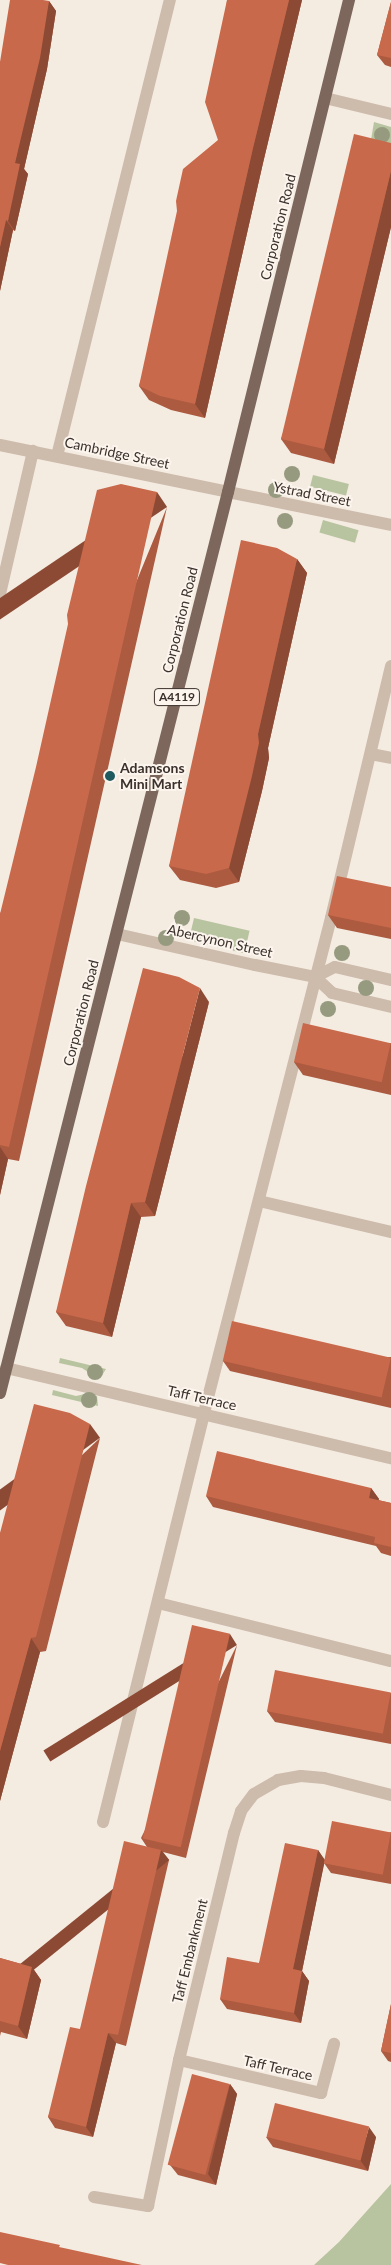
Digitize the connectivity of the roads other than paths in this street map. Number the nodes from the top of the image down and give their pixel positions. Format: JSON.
{"nodes":[{"id":1,"x":170,"y":0,"type":"edge"},
{"id":2,"x":349,"y":0,"type":"edge"},
{"id":3,"x":325,"y":98,"type":"junction"},
{"id":4,"x":391,"y":114,"type":"edge"},
{"id":5,"x":0,"y":445,"type":"edge"},
{"id":6,"x":33,"y":451,"type":"junction"},
{"id":7,"x":57,"y":456,"type":"junction"},
{"id":8,"x":228,"y":492,"type":"junction"},
{"id":9,"x":391,"y":525,"type":"edge"},
{"id":10,"x":0,"y":594,"type":"edge"},
{"id":11,"x":391,"y":666,"type":"edge"},
{"id":12,"x":371,"y":754,"type":"junction"},
{"id":13,"x":391,"y":758,"type":"edge"},
{"id":14,"x":117,"y":934,"type":"junction"},
{"id":15,"x":316,"y":977,"type":"junction"},
{"id":16,"x":391,"y":980,"type":"edge"},
{"id":17,"x":391,"y":1007,"type":"edge"},
{"id":18,"x":260,"y":1202,"type":"junction"},
{"id":19,"x":391,"y":1232,"type":"edge"},
{"id":20,"x":6,"y":1368,"type":"junction"},
{"id":21,"x":0,"y":1393,"type":"edge"},
{"id":22,"x":204,"y":1413,"type":"junction"},
{"id":23,"x":391,"y":1458,"type":"edge"},
{"id":24,"x":158,"y":1603,"type":"junction"},
{"id":25,"x":391,"y":1661,"type":"edge"},
{"id":26,"x":391,"y":1795,"type":"edge"},
{"id":27,"x":103,"y":1822,"type":"dead end"},
{"id":28,"x":334,"y":2044,"type":"dead end"},
{"id":29,"x":179,"y":2060,"type":"junction"},
{"id":30,"x":94,"y":2197,"type":"dead end"}],
"edges":[{"from":1,"to":7,"type":"street"},
{"from":2,"to":3,"type":"main road","name":"Corporation Road","number":"A4119"},
{"from":3,"to":4,"type":"street"},
{"from":3,"to":8,"type":"main road","name":"Corporation Road","number":"A4119"},
{"from":5,"to":6,"type":"street","name":"Cambridge Street"},
{"from":6,"to":7,"type":"street","name":"Cambridge Street"},
{"from":6,"to":10,"type":"street"},
{"from":7,"to":8,"type":"street","name":"Cambridge Street"},
{"from":8,"to":9,"type":"street","name":"Ystrad Street"},
{"from":8,"to":14,"type":"main road","name":"Corporation Road","number":"A4119"},
{"from":11,"to":12,"type":"street"},
{"from":12,"to":13,"type":"street"},
{"from":12,"to":15,"type":"street"},
{"from":14,"to":15,"type":"street","name":"Abercynon Street"},
{"from":14,"to":20,"type":"main road","name":"Corporation Road","number":"A4119"},
{"from":15,"to":16,"type":"street"},
{"from":15,"to":17,"type":"street"},
{"from":15,"to":18,"type":"street"},
{"from":18,"to":19,"type":"street"},
{"from":18,"to":22,"type":"street"},
{"from":20,"to":21,"type":"main road","name":"Corporation Road","number":"A4119"},
{"from":20,"to":22,"type":"street","name":"Taff Terrace"},
{"from":22,"to":23,"type":"street","name":"Taff Terrace"},
{"from":22,"to":24,"type":"street"},
{"from":24,"to":25,"type":"street"},
{"from":24,"to":27,"type":"street"},
{"from":26,"to":29,"type":"street","name":"Taff Embankment"},
{"from":28,"to":29,"type":"street","name":"Taff Terrace"},
{"from":29,"to":30,"type":"street","name":"Taff Embankment"}]}
